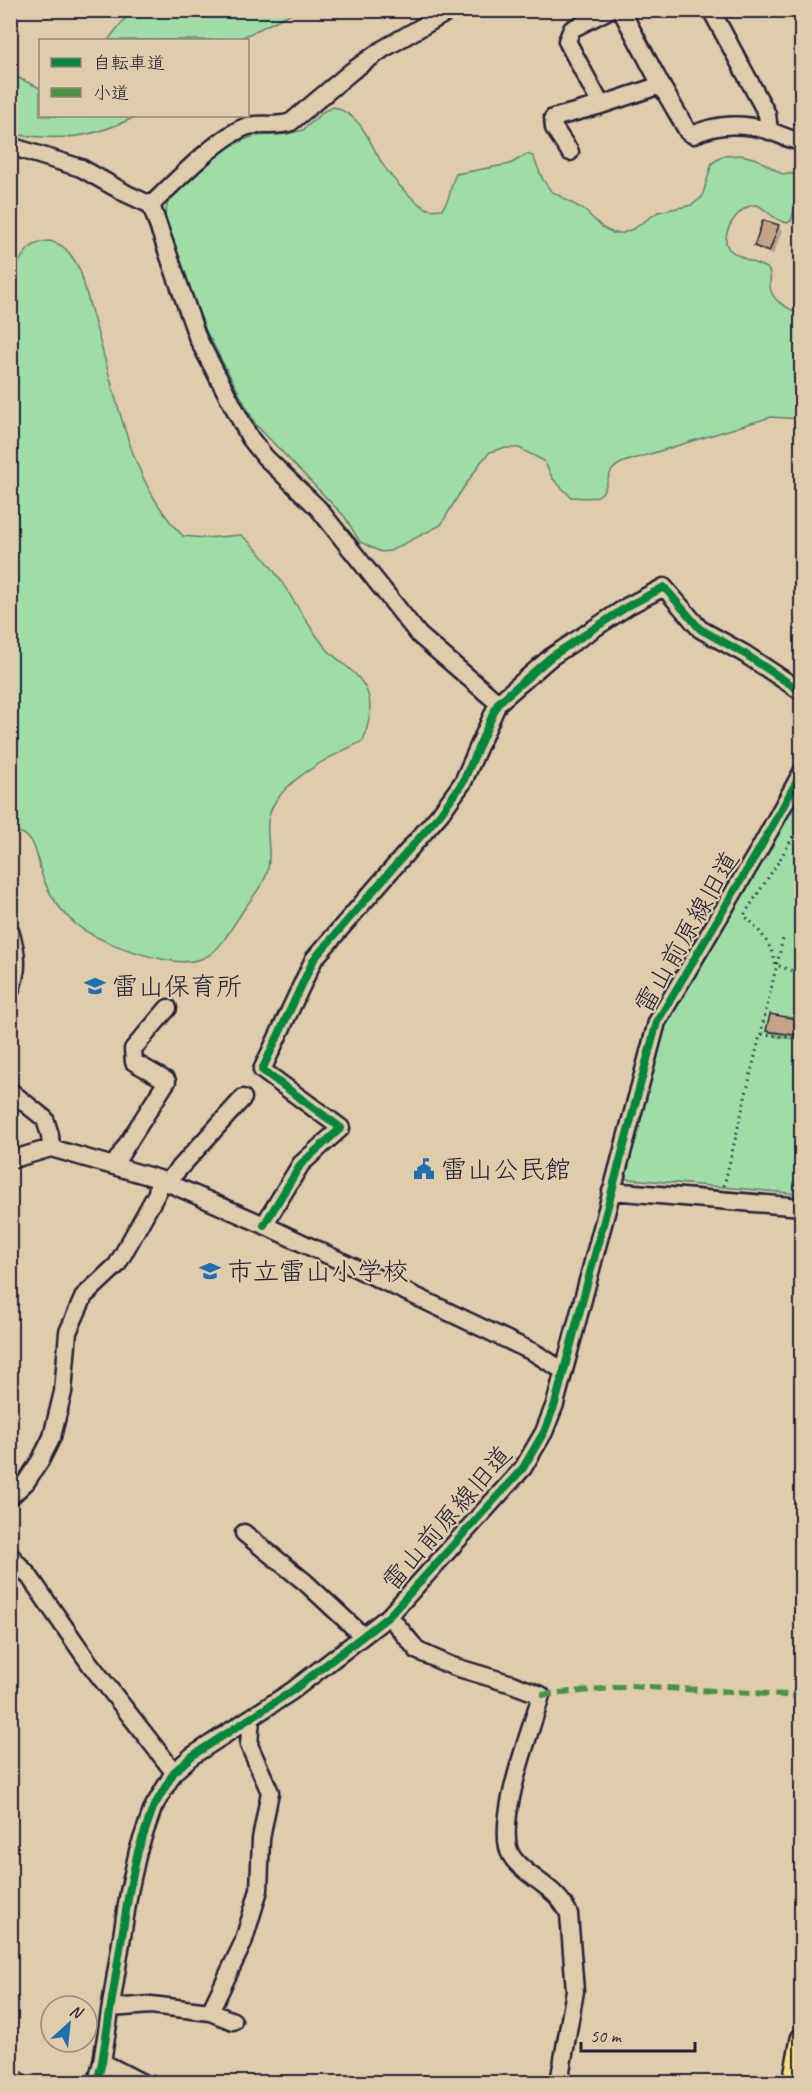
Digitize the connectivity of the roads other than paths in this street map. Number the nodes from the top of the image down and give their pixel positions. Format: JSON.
{"nodes":[{"id":1,"x":451,"y":10,"type":"edge"},
{"id":2,"x":609,"y":10,"type":"edge"},
{"id":3,"x":621,"y":10,"type":"edge"},
{"id":4,"x":711,"y":10,"type":"edge"},
{"id":5,"x":661,"y":85,"type":"junction"},
{"id":6,"x":601,"y":105,"type":"junction"},
{"id":7,"x":769,"y":131,"type":"junction"},
{"id":8,"x":801,"y":142,"type":"edge"},
{"id":9,"x":10,"y":146,"type":"edge"},
{"id":10,"x":570,"y":152,"type":"dead end"},
{"id":11,"x":151,"y":205,"type":"junction"},
{"id":12,"x":801,"y":692,"type":"edge"},
{"id":13,"x":498,"y":703,"type":"junction"},
{"id":14,"x":801,"y":772,"type":"edge"},
{"id":15,"x":10,"y":931,"type":"edge"},
{"id":16,"x":10,"y":991,"type":"edge"},
{"id":17,"x":168,"y":1008,"type":"dead end"},
{"id":18,"x":10,"y":1091,"type":"edge"},
{"id":19,"x":243,"y":1098,"type":"dead end"},
{"id":20,"x":51,"y":1148,"type":"junction"},
{"id":21,"x":10,"y":1160,"type":"edge"},
{"id":22,"x":114,"y":1165,"type":"junction"},
{"id":23,"x":163,"y":1180,"type":"junction"},
{"id":24,"x":611,"y":1191,"type":"junction"},
{"id":25,"x":801,"y":1207,"type":"edge"},
{"id":26,"x":264,"y":1225,"type":"junction"},
{"id":27,"x":562,"y":1370,"type":"junction"},
{"id":28,"x":10,"y":1497,"type":"edge"},
{"id":29,"x":244,"y":1533,"type":"dead end"},
{"id":30,"x":10,"y":1555,"type":"edge"},
{"id":31,"x":389,"y":1616,"type":"junction"},
{"id":32,"x":363,"y":1636,"type":"junction"},
{"id":33,"x":251,"y":1718,"type":"junction"},
{"id":34,"x":174,"y":1772,"type":"junction"},
{"id":35,"x":111,"y":2008,"type":"junction"},
{"id":36,"x":210,"y":2012,"type":"junction"},
{"id":37,"x":233,"y":2021,"type":"dead end"},
{"id":38,"x":801,"y":2039,"type":"edge"},
{"id":39,"x":102,"y":2062,"type":"junction"},
{"id":40,"x":10,"y":2076,"type":"edge"},
{"id":41,"x":19,"y":2082,"type":"edge"},
{"id":42,"x":97,"y":2082,"type":"edge"},
{"id":43,"x":141,"y":2082,"type":"edge"},
{"id":44,"x":560,"y":2082,"type":"edge"},
{"id":45,"x":794,"y":2082,"type":"edge"}],
"edges":[{"from":1,"to":11,"type":"street"},
{"from":2,"to":6,"type":"street"},
{"from":3,"to":5,"type":"street"},
{"from":4,"to":7,"type":"street"},
{"from":5,"to":6,"type":"street"},
{"from":5,"to":7,"type":"street"},
{"from":6,"to":10,"type":"street"},
{"from":7,"to":8,"type":"street"},
{"from":9,"to":11,"type":"street"},
{"from":11,"to":13,"type":"street"},
{"from":12,"to":13,"type":"street"},
{"from":13,"to":26,"type":"street"},
{"from":14,"to":24,"type":"street","name":"雷山前原線旧道"},
{"from":15,"to":16,"type":"street"},
{"from":17,"to":22,"type":"street"},
{"from":18,"to":20,"type":"street"},
{"from":19,"to":23,"type":"street"},
{"from":20,"to":21,"type":"street"},
{"from":20,"to":22,"type":"street"},
{"from":22,"to":23,"type":"street"},
{"from":23,"to":26,"type":"street"},
{"from":23,"to":28,"type":"street"},
{"from":24,"to":25,"type":"street"},
{"from":24,"to":27,"type":"street","name":"雷山前原線旧道"},
{"from":26,"to":27,"type":"street"},
{"from":27,"to":31,"type":"street","name":"雷山前原線旧道"},
{"from":29,"to":32,"type":"street"},
{"from":30,"to":34,"type":"street"},
{"from":31,"to":32,"type":"street","name":"雷山前原線旧道"},
{"from":31,"to":44,"type":"street"},
{"from":32,"to":33,"type":"street","name":"雷山前原線旧道"},
{"from":33,"to":34,"type":"street","name":"雷山前原線旧道"},
{"from":33,"to":36,"type":"street"},
{"from":34,"to":35,"type":"street","name":"雷山前原線旧道"},
{"from":35,"to":36,"type":"street"},
{"from":35,"to":39,"type":"street","name":"雷山前原線旧道"},
{"from":36,"to":37,"type":"street"},
{"from":38,"to":45,"type":"main road"},
{"from":39,"to":42,"type":"street","name":"雷山前原線旧道"},
{"from":39,"to":43,"type":"street"},
{"from":40,"to":41,"type":"street"}]}
